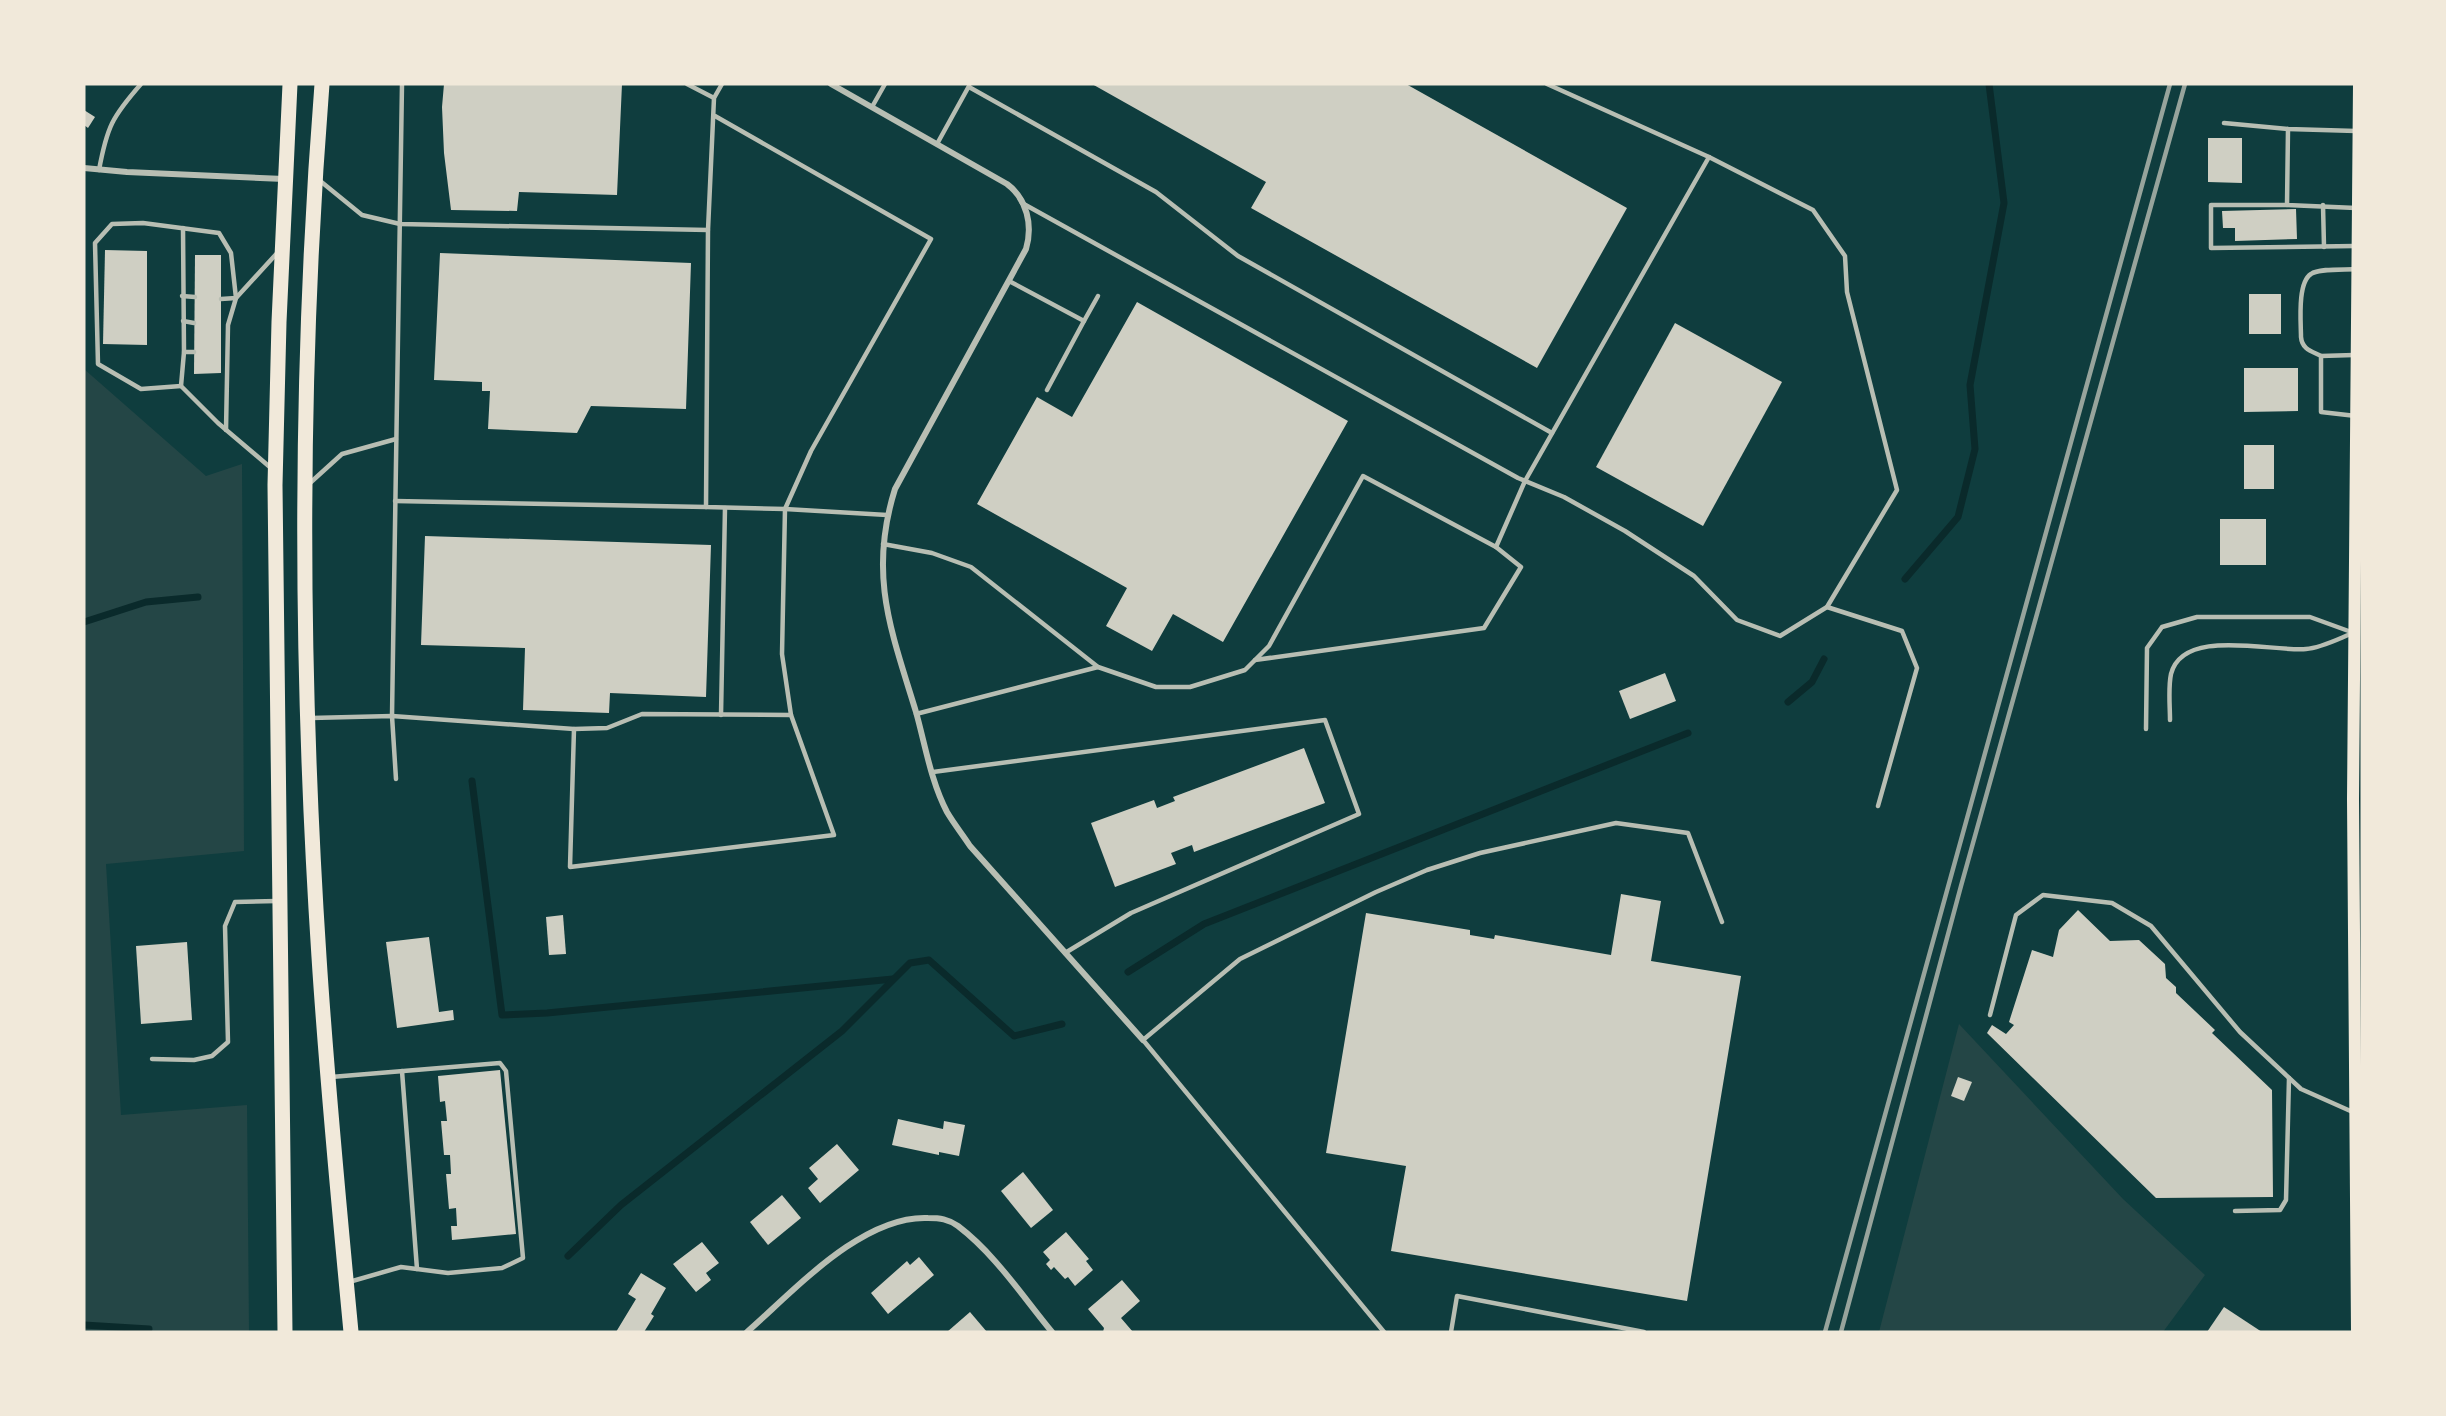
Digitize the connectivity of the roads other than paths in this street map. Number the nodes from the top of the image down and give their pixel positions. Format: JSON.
{"nodes":[{"id":1,"x":141,"y":84,"type":"edge"},
{"id":2,"x":290,"y":84,"type":"edge"},
{"id":3,"x":322,"y":84,"type":"edge"},
{"id":4,"x":402,"y":84,"type":"edge"},
{"id":5,"x":687,"y":84,"type":"edge"},
{"id":6,"x":722,"y":84,"type":"edge"},
{"id":7,"x":831,"y":84,"type":"edge"},
{"id":8,"x":885,"y":84,"type":"edge"},
{"id":9,"x":1547,"y":84,"type":"edge"},
{"id":10,"x":2359,"y":84,"type":"edge"},
{"id":11,"x":970,"y":85,"type":"edge"},
{"id":12,"x":714,"y":98,"type":"junction"},
{"id":13,"x":2361,"y":103,"type":"edge"},
{"id":14,"x":872,"y":107,"type":"junction"},
{"id":15,"x":715,"y":116,"type":"junction"},
{"id":16,"x":2224,"y":123,"type":"dead end"},
{"id":17,"x":2288,"y":129,"type":"junction"},
{"id":18,"x":2359,"y":132,"type":"junction"},
{"id":19,"x":937,"y":144,"type":"junction"},
{"id":20,"x":1709,"y":157,"type":"junction"},
{"id":21,"x":84,"y":168,"type":"edge"},
{"id":22,"x":99,"y":170,"type":"junction"},
{"id":23,"x":316,"y":177,"type":"junction"},
{"id":24,"x":285,"y":179,"type":"junction"},
{"id":25,"x":1023,"y":203,"type":"junction"},
{"id":26,"x":2287,"y":205,"type":"junction"},
{"id":27,"x":2323,"y":206,"type":"junction"},
{"id":28,"x":2358,"y":208,"type":"junction"},
{"id":29,"x":400,"y":224,"type":"junction"},
{"id":30,"x":183,"y":228,"type":"junction"},
{"id":31,"x":708,"y":230,"type":"junction"},
{"id":32,"x":282,"y":246,"type":"junction"},
{"id":33,"x":2324,"y":246,"type":"junction"},
{"id":34,"x":2358,"y":246,"type":"junction"},
{"id":35,"x":2357,"y":269,"type":"junction"},
{"id":36,"x":1008,"y":281,"type":"junction"},
{"id":37,"x":182,"y":296,"type":"junction"},
{"id":38,"x":1098,"y":296,"type":"dead end"},
{"id":39,"x":195,"y":297,"type":"dead end"},
{"id":40,"x":2359,"y":297,"type":"edge"},
{"id":41,"x":221,"y":298,"type":"dead end"},
{"id":42,"x":236,"y":298,"type":"junction"},
{"id":43,"x":183,"y":321,"type":"junction"},
{"id":44,"x":1084,"y":321,"type":"junction"},
{"id":45,"x":194,"y":323,"type":"dead end"},
{"id":46,"x":221,"y":324,"type":"dead end"},
{"id":47,"x":228,"y":325,"type":"junction"},
{"id":48,"x":184,"y":352,"type":"junction"},
{"id":49,"x":194,"y":352,"type":"dead end"},
{"id":50,"x":221,"y":353,"type":"dead end"},
{"id":51,"x":228,"y":353,"type":"junction"},
{"id":52,"x":2355,"y":355,"type":"junction"},
{"id":53,"x":2321,"y":356,"type":"junction"},
{"id":54,"x":182,"y":386,"type":"junction"},
{"id":55,"x":1047,"y":390,"type":"dead end"},
{"id":56,"x":2356,"y":416,"type":"junction"},
{"id":57,"x":226,"y":430,"type":"junction"},
{"id":58,"x":1552,"y":433,"type":"junction"},
{"id":59,"x":396,"y":439,"type":"junction"},
{"id":60,"x":275,"y":471,"type":"junction"},
{"id":61,"x":1525,"y":481,"type":"junction"},
{"id":62,"x":306,"y":487,"type":"junction"},
{"id":63,"x":395,"y":501,"type":"junction"},
{"id":64,"x":706,"y":507,"type":"junction"},
{"id":65,"x":724,"y":508,"type":"junction"},
{"id":66,"x":785,"y":509,"type":"junction"},
{"id":67,"x":887,"y":515,"type":"junction"},
{"id":68,"x":883,"y":544,"type":"junction"},
{"id":69,"x":1496,"y":548,"type":"junction"},
{"id":70,"x":1827,"y":607,"type":"junction"},
{"id":71,"x":2358,"y":632,"type":"edge"},
{"id":72,"x":1255,"y":660,"type":"junction"},
{"id":73,"x":1098,"y":667,"type":"junction"},
{"id":74,"x":721,"y":714,"type":"junction"},
{"id":75,"x":916,"y":714,"type":"junction"},
{"id":76,"x":791,"y":715,"type":"junction"},
{"id":77,"x":392,"y":716,"type":"junction"},
{"id":78,"x":308,"y":718,"type":"junction"},
{"id":79,"x":2170,"y":720,"type":"dead end"},
{"id":80,"x":574,"y":729,"type":"junction"},
{"id":81,"x":2146,"y":729,"type":"dead end"},
{"id":82,"x":933,"y":772,"type":"junction"},
{"id":83,"x":396,"y":779,"type":"dead end"},
{"id":84,"x":2358,"y":799,"type":"edge"},
{"id":85,"x":1878,"y":806,"type":"dead end"},
{"id":86,"x":279,"y":901,"type":"junction"},
{"id":87,"x":1722,"y":922,"type":"dead end"},
{"id":88,"x":1065,"y":953,"type":"junction"},
{"id":89,"x":1990,"y":1015,"type":"dead end"},
{"id":90,"x":1143,"y":1040,"type":"junction"},
{"id":91,"x":2358,"y":1047,"type":"edge"},
{"id":92,"x":152,"y":1059,"type":"dead end"},
{"id":93,"x":402,"y":1071,"type":"junction"},
{"id":94,"x":328,"y":1077,"type":"junction"},
{"id":95,"x":2289,"y":1078,"type":"junction"},
{"id":96,"x":2355,"y":1113,"type":"junction"},
{"id":97,"x":2235,"y":1211,"type":"dead end"},
{"id":98,"x":2359,"y":1255,"type":"edge"},
{"id":99,"x":417,"y":1269,"type":"junction"},
{"id":100,"x":346,"y":1283,"type":"junction"},
{"id":101,"x":285,"y":1332,"type":"edge"},
{"id":102,"x":351,"y":1332,"type":"edge"},
{"id":103,"x":747,"y":1332,"type":"edge"},
{"id":104,"x":1052,"y":1332,"type":"edge"},
{"id":105,"x":1384,"y":1332,"type":"edge"},
{"id":106,"x":1451,"y":1332,"type":"edge"},
{"id":107,"x":1644,"y":1332,"type":"edge"},
{"id":108,"x":2357,"y":1332,"type":"edge"}],
"edges":[{"from":1,"to":22,"type":"lane"},
{"from":2,"to":24,"type":"main road"},
{"from":3,"to":23,"type":"main road"},
{"from":4,"to":29,"type":"lane"},
{"from":5,"to":12,"type":"lane"},
{"from":6,"to":12,"type":"lane"},
{"from":7,"to":14,"type":"street"},
{"from":8,"to":14,"type":"lane"},
{"from":9,"to":20,"type":"lane"},
{"from":10,"to":13,"type":"main road"},
{"from":11,"to":19,"type":"lane"},
{"from":11,"to":58,"type":"lane"},
{"from":12,"to":15,"type":"lane"},
{"from":13,"to":18,"type":"main road"},
{"from":14,"to":19,"type":"street"},
{"from":15,"to":31,"type":"lane"},
{"from":15,"to":66,"type":"lane"},
{"from":16,"to":17,"type":"lane"},
{"from":17,"to":18,"type":"lane"},
{"from":17,"to":26,"type":"lane"},
{"from":18,"to":28,"type":"main road"},
{"from":19,"to":25,"type":"street"},
{"from":20,"to":58,"type":"lane"},
{"from":20,"to":70,"type":"lane"},
{"from":21,"to":22,"type":"street"},
{"from":22,"to":24,"type":"street"},
{"from":23,"to":29,"type":"lane"},
{"from":23,"to":62,"type":"main road"},
{"from":24,"to":32,"type":"main road"},
{"from":25,"to":36,"type":"street"},
{"from":25,"to":61,"type":"lane"},
{"from":26,"to":27,"type":"lane"},
{"from":26,"to":33,"type":"lane"},
{"from":27,"to":28,"type":"lane"},
{"from":27,"to":33,"type":"lane"},
{"from":28,"to":34,"type":"main road"},
{"from":29,"to":31,"type":"lane"},
{"from":29,"to":59,"type":"lane"},
{"from":30,"to":37,"type":"lane"},
{"from":30,"to":42,"type":"lane"},
{"from":30,"to":54,"type":"lane"},
{"from":31,"to":64,"type":"lane"},
{"from":32,"to":42,"type":"lane"},
{"from":32,"to":60,"type":"main road"},
{"from":33,"to":34,"type":"lane"},
{"from":34,"to":35,"type":"main road"},
{"from":35,"to":40,"type":"main road"},
{"from":35,"to":53,"type":"lane"},
{"from":36,"to":44,"type":"lane"},
{"from":36,"to":67,"type":"street"},
{"from":37,"to":39,"type":"lane"},
{"from":37,"to":43,"type":"lane"},
{"from":38,"to":44,"type":"lane"},
{"from":40,"to":52,"type":"main road"},
{"from":41,"to":42,"type":"lane"},
{"from":42,"to":47,"type":"lane"},
{"from":43,"to":45,"type":"lane"},
{"from":43,"to":48,"type":"lane"},
{"from":44,"to":55,"type":"lane"},
{"from":46,"to":47,"type":"lane"},
{"from":47,"to":51,"type":"lane"},
{"from":48,"to":49,"type":"lane"},
{"from":48,"to":54,"type":"lane"},
{"from":50,"to":51,"type":"lane"},
{"from":51,"to":57,"type":"lane"},
{"from":52,"to":53,"type":"lane"},
{"from":52,"to":56,"type":"main road"},
{"from":53,"to":56,"type":"lane"},
{"from":54,"to":57,"type":"lane"},
{"from":56,"to":71,"type":"main road"},
{"from":57,"to":60,"type":"lane"},
{"from":58,"to":61,"type":"lane"},
{"from":59,"to":62,"type":"lane"},
{"from":59,"to":63,"type":"lane"},
{"from":60,"to":86,"type":"main road"},
{"from":61,"to":69,"type":"lane"},
{"from":61,"to":70,"type":"lane"},
{"from":62,"to":78,"type":"main road"},
{"from":63,"to":64,"type":"lane"},
{"from":63,"to":77,"type":"lane"},
{"from":64,"to":65,"type":"lane"},
{"from":65,"to":66,"type":"lane"},
{"from":65,"to":74,"type":"lane"},
{"from":66,"to":67,"type":"lane"},
{"from":66,"to":76,"type":"lane"},
{"from":67,"to":68,"type":"street"},
{"from":68,"to":73,"type":"lane"},
{"from":68,"to":75,"type":"street"},
{"from":69,"to":72,"type":"lane"},
{"from":69,"to":72,"type":"lane"},
{"from":70,"to":85,"type":"lane"},
{"from":71,"to":79,"type":"lane"},
{"from":71,"to":81,"type":"lane"},
{"from":71,"to":84,"type":"main road"},
{"from":72,"to":73,"type":"lane"},
{"from":73,"to":75,"type":"lane"},
{"from":74,"to":76,"type":"lane"},
{"from":74,"to":80,"type":"lane"},
{"from":75,"to":82,"type":"street"},
{"from":76,"to":80,"type":"lane"},
{"from":77,"to":78,"type":"lane"},
{"from":77,"to":80,"type":"lane"},
{"from":77,"to":83,"type":"lane"},
{"from":78,"to":94,"type":"main road"},
{"from":82,"to":88,"type":"street"},
{"from":82,"to":88,"type":"lane"},
{"from":84,"to":91,"type":"main road"},
{"from":86,"to":92,"type":"lane"},
{"from":86,"to":101,"type":"main road"},
{"from":87,"to":90,"type":"lane"},
{"from":88,"to":90,"type":"street"},
{"from":89,"to":95,"type":"lane"},
{"from":90,"to":105,"type":"lane"},
{"from":91,"to":96,"type":"main road"},
{"from":93,"to":94,"type":"lane"},
{"from":93,"to":99,"type":"lane"},
{"from":93,"to":99,"type":"lane"},
{"from":94,"to":100,"type":"main road"},
{"from":95,"to":96,"type":"lane"},
{"from":95,"to":97,"type":"lane"},
{"from":96,"to":98,"type":"main road"},
{"from":98,"to":108,"type":"main road"},
{"from":99,"to":100,"type":"lane"},
{"from":100,"to":102,"type":"main road"},
{"from":103,"to":104,"type":"street"},
{"from":106,"to":107,"type":"lane"}]}
